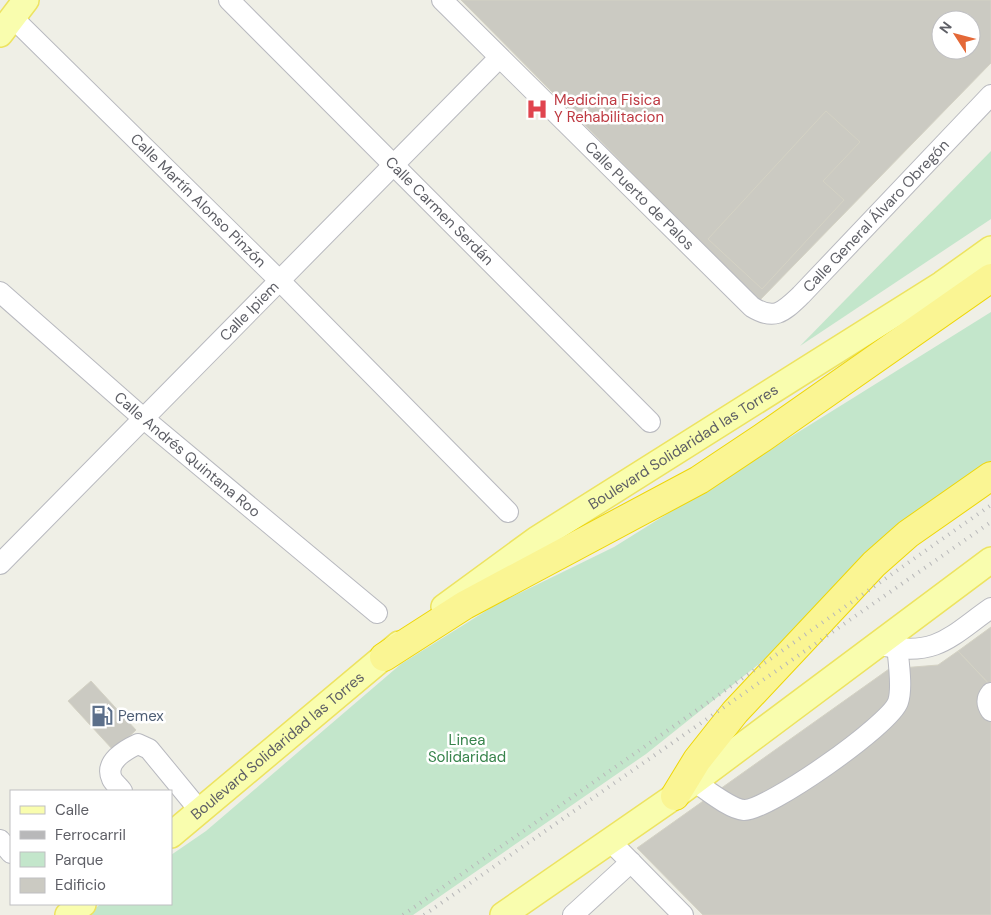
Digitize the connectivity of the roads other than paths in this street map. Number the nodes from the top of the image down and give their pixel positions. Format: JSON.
{"nodes":[{"id":1,"x":229,"y":0,"type":"edge"},
{"id":2,"x":442,"y":0,"type":"edge"},
{"id":3,"x":13,"y":17,"type":"edge"},
{"id":4,"x":500,"y":58,"type":"junction"},
{"id":5,"x":991,"y":95,"type":"edge"},
{"id":6,"x":395,"y":165,"type":"junction"},
{"id":7,"x":991,"y":249,"type":"edge"},
{"id":8,"x":991,"y":278,"type":"edge"},
{"id":9,"x":280,"y":281,"type":"junction"},
{"id":10,"x":0,"y":292,"type":"edge"},
{"id":11,"x":752,"y":306,"type":"joint"},
{"id":12,"x":143,"y":418,"type":"junction"},
{"id":13,"x":650,"y":422,"type":"dead end"},
{"id":14,"x":991,"y":476,"type":"edge"},
{"id":15,"x":508,"y":512,"type":"dead end"},
{"id":16,"x":991,"y":560,"type":"edge"},
{"id":17,"x":0,"y":564,"type":"edge"},
{"id":18,"x":377,"y":613,"type":"dead end"},
{"id":19,"x":988,"y":614,"type":"edge"},
{"id":20,"x":890,"y":641,"type":"junction"},
{"id":21,"x":384,"y":657,"type":"junction"},
{"id":22,"x":991,"y":693,"type":"edge"},
{"id":23,"x":991,"y":711,"type":"edge"},
{"id":24,"x":685,"y":789,"type":"junction"},
{"id":25,"x":121,"y":790,"type":"edge"},
{"id":26,"x":200,"y":811,"type":"junction"},
{"id":27,"x":172,"y":834,"type":"edge"},
{"id":28,"x":0,"y":840,"type":"edge"},
{"id":29,"x":610,"y":840,"type":"junction"},
{"id":30,"x":10,"y":852,"type":"edge"},
{"id":31,"x":631,"y":862,"type":"junction"},
{"id":32,"x":57,"y":905,"type":"edge"},
{"id":33,"x":82,"y":905,"type":"edge"},
{"id":34,"x":67,"y":915,"type":"edge"},
{"id":35,"x":503,"y":915,"type":"edge"},
{"id":36,"x":573,"y":915,"type":"edge"},
{"id":37,"x":684,"y":915,"type":"edge"}],
"edges":[{"from":1,"to":6,"type":"street","name":"Calle Carmen Serdán"},
{"from":2,"to":4,"type":"street","name":"Calle Puerto de Palos"},
{"from":3,"to":9,"type":"street","name":"Calle Martín Alonso Pinzón"},
{"from":4,"to":6,"type":"street","name":"Calle Ipiem"},
{"from":4,"to":11,"type":"street","name":"Calle Puerto de Palos"},
{"from":5,"to":11,"type":"street","name":"Calle General Álvaro Obregón"},
{"from":6,"to":9,"type":"street","name":"Calle Ipiem"},
{"from":6,"to":13,"type":"street","name":"Calle Carmen Serdán"},
{"from":7,"to":21,"type":"main road","name":"Boulevard Solidaridad las Torres"},
{"from":8,"to":21,"type":"highway","name":"Boulevard Solidaridad las Torres"},
{"from":9,"to":12,"type":"street","name":"Calle Ipiem"},
{"from":9,"to":15,"type":"street","name":"Calle Martín Alonso Pinzón"},
{"from":10,"to":12,"type":"street","name":"Calle Andrés Quintana Roo"},
{"from":12,"to":17,"type":"street","name":"Calle Ipiem"},
{"from":12,"to":18,"type":"street","name":"Calle Andrés Quintana Roo"},
{"from":14,"to":24,"type":"highway"},
{"from":16,"to":20,"type":"main road"},
{"from":19,"to":20,"type":"street"},
{"from":20,"to":24,"type":"main road"},
{"from":20,"to":24,"type":"street"},
{"from":21,"to":26,"type":"main road","name":"Boulevard Solidaridad las Torres"},
{"from":22,"to":23,"type":"street"},
{"from":24,"to":29,"type":"main road"},
{"from":25,"to":26,"type":"street"},
{"from":26,"to":27,"type":"main road","name":"Boulevard Solidaridad las Torres"},
{"from":28,"to":30,"type":"street"},
{"from":29,"to":31,"type":"street"},
{"from":29,"to":35,"type":"main road"},
{"from":31,"to":36,"type":"street"},
{"from":31,"to":37,"type":"street"},
{"from":32,"to":34,"type":"street"},
{"from":33,"to":34,"type":"main road"}]}
